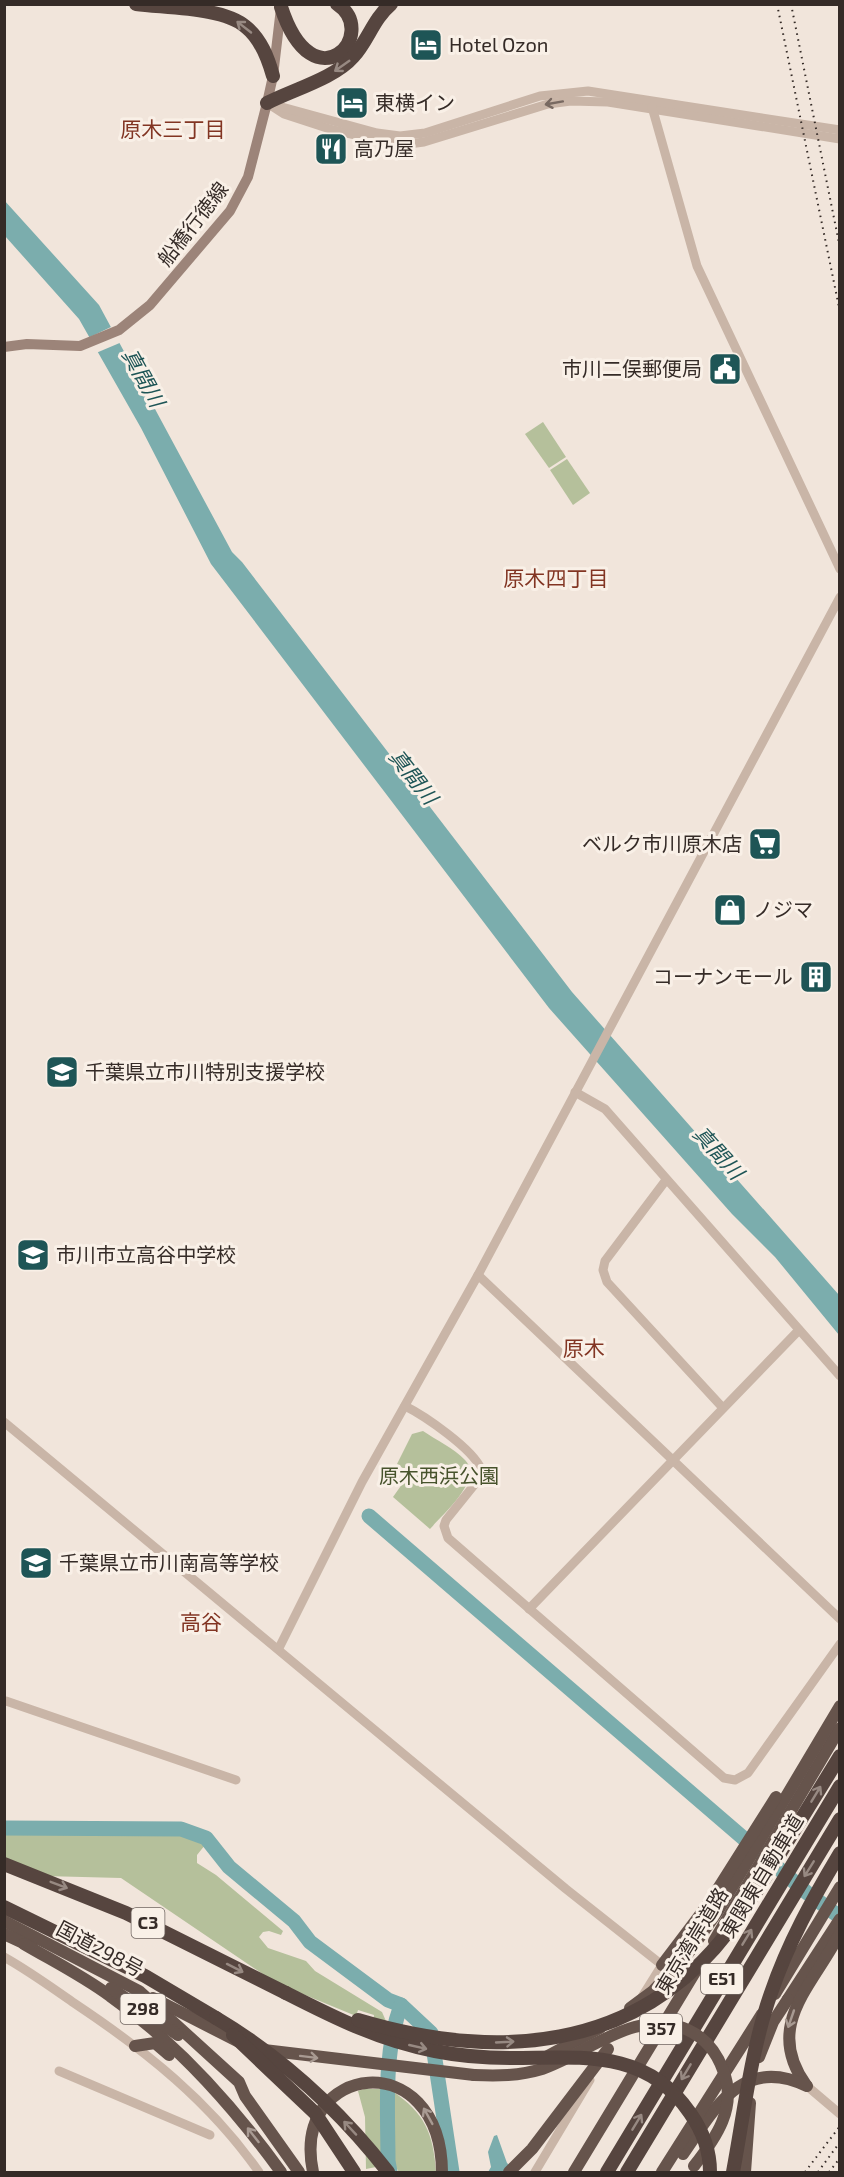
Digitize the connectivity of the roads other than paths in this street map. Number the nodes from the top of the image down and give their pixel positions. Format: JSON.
{"nodes":[{"id":1,"x":136,"y":4,"type":"edge"},
{"id":2,"x":337,"y":4,"type":"edge"},
{"id":3,"x":391,"y":4,"type":"edge"},
{"id":4,"x":281,"y":6,"type":"edge"},
{"id":5,"x":273,"y":76,"type":"junction"},
{"id":6,"x":267,"y":103,"type":"junction"},
{"id":7,"x":652,"y":107,"type":"junction"},
{"id":8,"x":840,"y":130,"type":"edge"},
{"id":9,"x":840,"y":139,"type":"edge"},
{"id":10,"x":4,"y":347,"type":"edge"},
{"id":11,"x":840,"y":569,"type":"edge"},
{"id":12,"x":840,"y":597,"type":"edge"},
{"id":13,"x":575,"y":1092,"type":"junction"},
{"id":14,"x":666,"y":1180,"type":"junction"},
{"id":15,"x":478,"y":1275,"type":"junction"},
{"id":16,"x":799,"y":1330,"type":"junction"},
{"id":17,"x":840,"y":1376,"type":"edge"},
{"id":18,"x":405,"y":1406,"type":"junction"},
{"id":19,"x":723,"y":1408,"type":"junction"},
{"id":20,"x":4,"y":1422,"type":"edge"},
{"id":21,"x":673,"y":1460,"type":"junction"},
{"id":22,"x":529,"y":1609,"type":"junction"},
{"id":23,"x":840,"y":1619,"type":"edge"},
{"id":24,"x":840,"y":1644,"type":"edge"},
{"id":25,"x":279,"y":1648,"type":"junction"},
{"id":26,"x":6,"y":1701,"type":"dead end"},
{"id":27,"x":840,"y":1706,"type":"edge"},
{"id":28,"x":840,"y":1728,"type":"edge"},
{"id":29,"x":840,"y":1756,"type":"edge"},
{"id":30,"x":236,"y":1780,"type":"dead end"},
{"id":31,"x":840,"y":1786,"type":"edge"},
{"id":32,"x":840,"y":1819,"type":"edge"},
{"id":33,"x":840,"y":1853,"type":"edge"},
{"id":34,"x":4,"y":1864,"type":"edge"},
{"id":35,"x":738,"y":1879,"type":"junction"},
{"id":36,"x":840,"y":1887,"type":"edge"},
{"id":37,"x":4,"y":1907,"type":"edge"},
{"id":38,"x":840,"y":1919,"type":"edge"},
{"id":39,"x":4,"y":1921,"type":"edge"},
{"id":40,"x":840,"y":1933,"type":"edge"},
{"id":41,"x":4,"y":1934,"type":"edge"},
{"id":42,"x":24,"y":1944,"type":"junction"},
{"id":43,"x":827,"y":1948,"type":"junction"},
{"id":44,"x":4,"y":1957,"type":"edge"},
{"id":45,"x":662,"y":1965,"type":"junction"},
{"id":46,"x":139,"y":1991,"type":"junction"},
{"id":47,"x":286,"y":1993,"type":"junction"},
{"id":48,"x":216,"y":2018,"type":"junction"},
{"id":49,"x":135,"y":2046,"type":"junction"},
{"id":50,"x":608,"y":2049,"type":"junction"},
{"id":51,"x":59,"y":2071,"type":"dead end"},
{"id":52,"x":474,"y":2075,"type":"junction"},
{"id":53,"x":807,"y":2086,"type":"junction"},
{"id":54,"x":246,"y":2096,"type":"junction"},
{"id":55,"x":840,"y":2114,"type":"edge"},
{"id":56,"x":237,"y":2115,"type":"junction"},
{"id":57,"x":210,"y":2135,"type":"dead end"},
{"id":58,"x":513,"y":2170,"type":"edge"},
{"id":59,"x":259,"y":2172,"type":"edge"},
{"id":60,"x":281,"y":2172,"type":"edge"},
{"id":61,"x":299,"y":2172,"type":"edge"},
{"id":62,"x":313,"y":2172,"type":"edge"},
{"id":63,"x":354,"y":2172,"type":"edge"},
{"id":64,"x":388,"y":2172,"type":"edge"},
{"id":65,"x":442,"y":2172,"type":"edge"},
{"id":66,"x":535,"y":2172,"type":"edge"},
{"id":67,"x":574,"y":2172,"type":"edge"},
{"id":68,"x":607,"y":2172,"type":"edge"},
{"id":69,"x":627,"y":2172,"type":"edge"},
{"id":70,"x":662,"y":2172,"type":"edge"},
{"id":71,"x":671,"y":2172,"type":"edge"},
{"id":72,"x":690,"y":2172,"type":"edge"},
{"id":73,"x":710,"y":2172,"type":"edge"},
{"id":74,"x":733,"y":2172,"type":"edge"},
{"id":75,"x":744,"y":2172,"type":"edge"}],
"edges":[{"from":5,"to":1,"type":"highway","one_way":true},
{"from":2,"to":4,"type":"highway"},
{"from":3,"to":6,"type":"highway","one_way":true},
{"from":4,"to":5,"type":"main road","name":"船橋行徳線"},
{"from":5,"to":6,"type":"main road","name":"船橋行徳線"},
{"from":6,"to":7,"type":"street"},
{"from":6,"to":10,"type":"main road","name":"船橋行徳線"},
{"from":7,"to":8,"type":"street"},
{"from":7,"to":9,"type":"street"},
{"from":7,"to":11,"type":"street"},
{"from":12,"to":13,"type":"street"},
{"from":13,"to":14,"type":"street"},
{"from":13,"to":15,"type":"street"},
{"from":14,"to":16,"type":"street"},
{"from":14,"to":19,"type":"street"},
{"from":15,"to":18,"type":"street"},
{"from":15,"to":21,"type":"street"},
{"from":16,"to":17,"type":"street"},
{"from":16,"to":19,"type":"street"},
{"from":18,"to":22,"type":"street"},
{"from":18,"to":25,"type":"street"},
{"from":19,"to":21,"type":"street"},
{"from":20,"to":25,"type":"street"},
{"from":21,"to":22,"type":"street"},
{"from":21,"to":23,"type":"street"},
{"from":22,"to":24,"type":"street"},
{"from":25,"to":45,"type":"street"},
{"from":26,"to":30,"type":"street"},
{"from":27,"to":35,"type":"highway"},
{"from":28,"to":35,"type":"highway","name":"東京湾岸道路","number":"357"},
{"from":47,"to":29,"type":"highway","one_way":true,"bridge":true},
{"from":68,"to":31,"type":"highway","name":"東関東自動車道","number":"E51","one_way":true,"bridge":true},
{"from":32,"to":69,"type":"highway","name":"東関東自動車道","number":"E51","one_way":true,"bridge":true},
{"from":33,"to":74,"type":"highway","bridge":true},
{"from":34,"to":47,"type":"highway","number":"C3","one_way":true},
{"from":35,"to":45,"type":"highway"},
{"from":35,"to":52,"type":"highway","bridge":true},
{"from":35,"to":67,"type":"highway","name":"東京湾岸道路","number":"357"},
{"from":36,"to":70,"type":"highway"},
{"from":37,"to":48,"type":"highway","number":"C3"},
{"from":38,"to":43,"type":"highway"},
{"from":39,"to":46,"type":"highway","name":"国道298号","number":"298"},
{"from":40,"to":43,"type":"highway"},
{"from":41,"to":42,"type":"highway","name":"国道298号","number":"298"},
{"from":42,"to":54,"type":"highway","name":"国道298号","number":"298"},
{"from":42,"to":56,"type":"highway"},
{"from":43,"to":53,"type":"highway","one_way":true},
{"from":43,"to":75,"type":"highway","bridge":true},
{"from":44,"to":49,"type":"street"},
{"from":45,"to":50,"type":"street"},
{"from":46,"to":52,"type":"highway","one_way":true},
{"from":46,"to":54,"type":"highway","name":"国道298号","number":"298"},
{"from":47,"to":73,"type":"highway","one_way":true,"bridge":true},
{"from":48,"to":63,"type":"highway","bridge":true},
{"from":64,"to":48,"type":"highway","one_way":true,"bridge":true},
{"from":49,"to":56,"type":"highway"},
{"from":49,"to":59,"type":"street"},
{"from":50,"to":58,"type":"highway"},
{"from":50,"to":66,"type":"street"},
{"from":51,"to":57,"type":"street"},
{"from":52,"to":72,"type":"highway","bridge":true},
{"from":53,"to":55,"type":"street"},
{"from":53,"to":71,"type":"highway"},
{"from":54,"to":61,"type":"highway","name":"国道298号","number":"298"},
{"from":60,"to":56,"type":"highway","one_way":true},
{"from":65,"to":62,"type":"highway","one_way":true}]}
